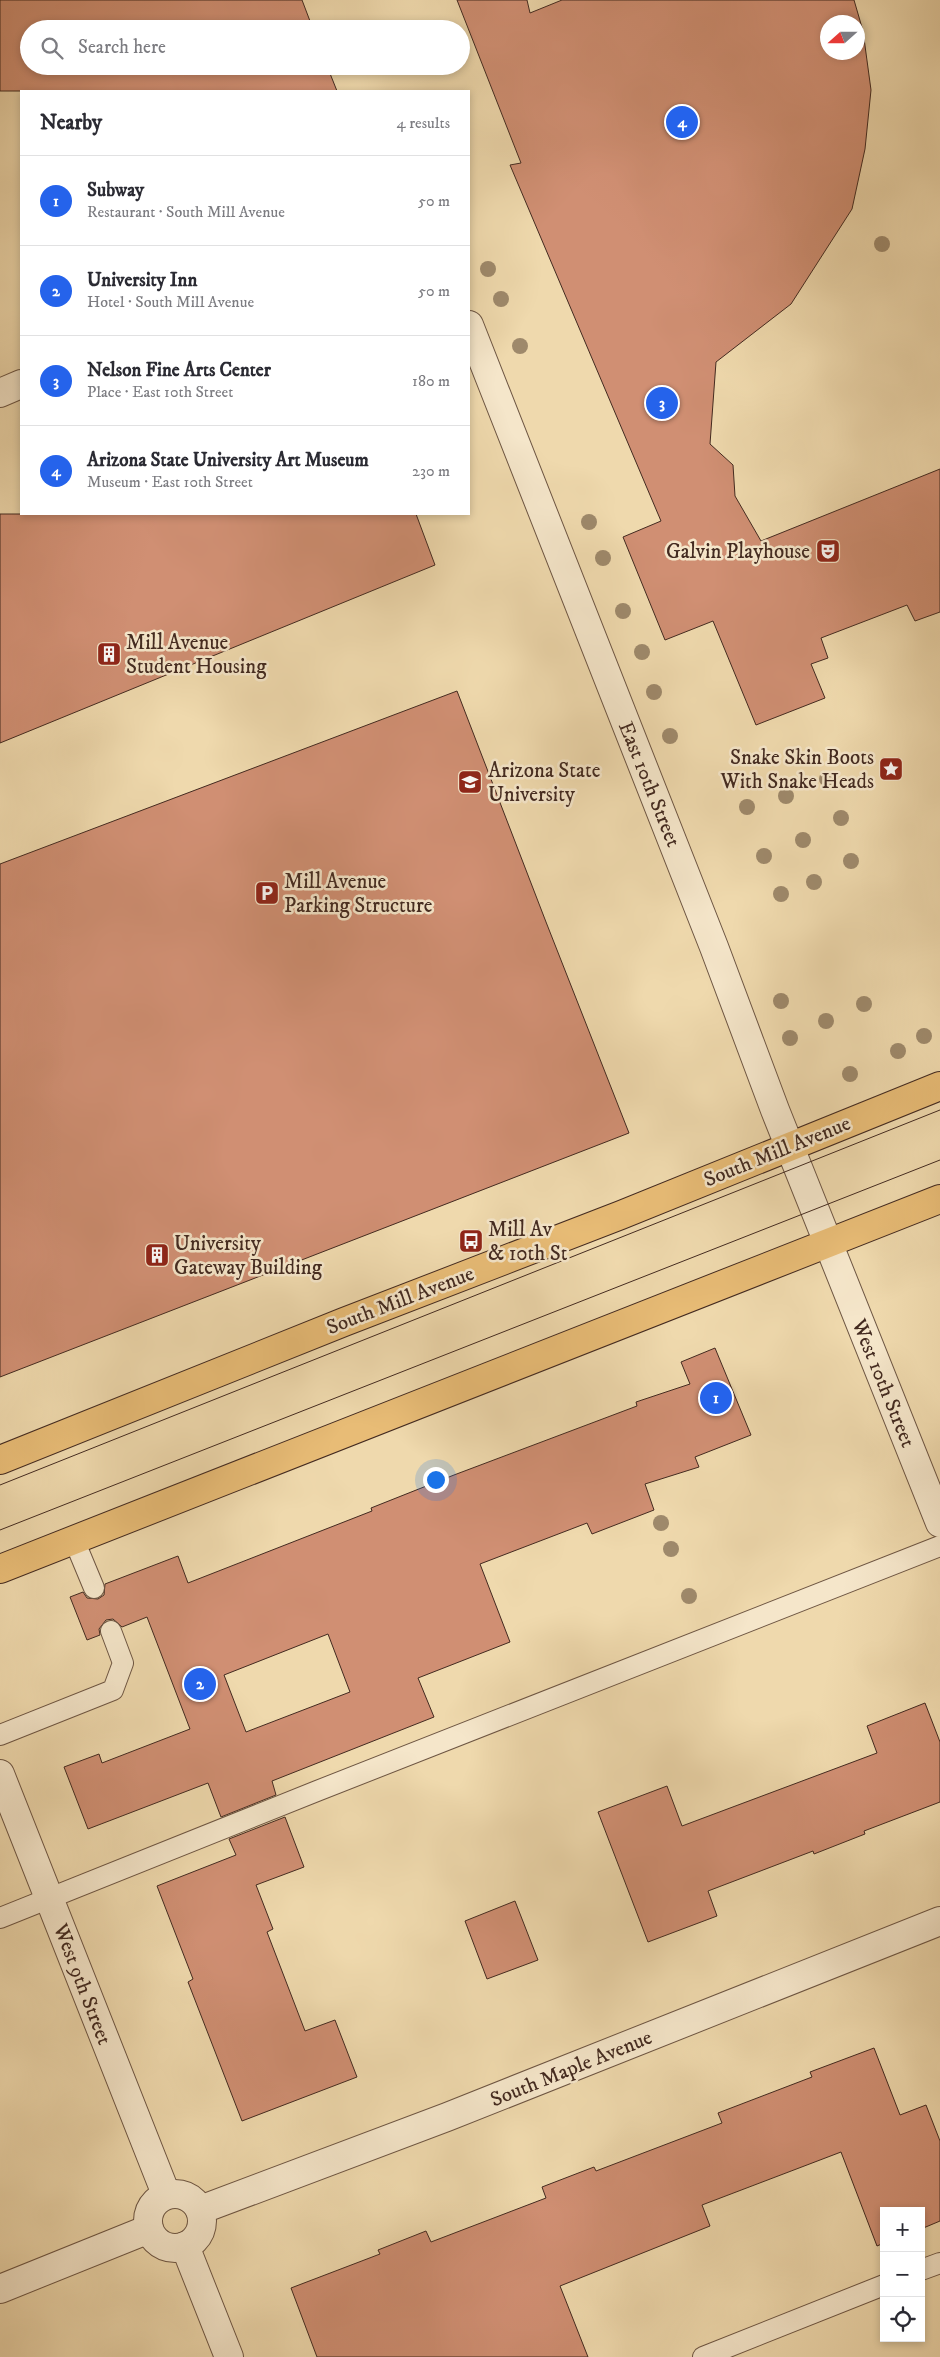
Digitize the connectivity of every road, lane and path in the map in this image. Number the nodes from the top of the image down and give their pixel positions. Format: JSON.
{"nodes":[{"id":1,"x":470,"y":328,"type":"edge"},
{"id":2,"x":20,"y":384,"type":"edge"},
{"id":3,"x":0,"y":393,"type":"edge"},
{"id":4,"x":940,"y":1086,"type":"edge"},
{"id":5,"x":790,"y":1145,"type":"junction"},
{"id":6,"x":940,"y":1199,"type":"edge"},
{"id":7,"x":828,"y":1243,"type":"junction"},
{"id":8,"x":0,"y":1460,"type":"edge"},
{"id":9,"x":940,"y":1523,"type":"edge"},
{"id":10,"x":74,"y":1540,"type":"junction"},
{"id":11,"x":940,"y":1546,"type":"edge"},
{"id":12,"x":0,"y":1569,"type":"edge"},
{"id":13,"x":94,"y":1588,"type":"dead end"},
{"id":14,"x":111,"y":1631,"type":"dead end"},
{"id":15,"x":0,"y":1735,"type":"edge"},
{"id":16,"x":0,"y":1774,"type":"edge"},
{"id":17,"x":6,"y":1807,"type":"edge"},
{"id":18,"x":50,"y":1899,"type":"junction"},
{"id":19,"x":0,"y":1918,"type":"edge"},
{"id":20,"x":940,"y":1921,"type":"edge"},
{"id":21,"x":166,"y":2194,"type":"junction"},
{"id":22,"x":200,"y":2210,"type":"junction"},
{"id":23,"x":149,"y":2229,"type":"junction"},
{"id":24,"x":185,"y":2246,"type":"junction"},
{"id":25,"x":940,"y":2263,"type":"edge"},
{"id":26,"x":925,"y":2269,"type":"edge"},
{"id":27,"x":880,"y":2287,"type":"edge"},
{"id":28,"x":0,"y":2289,"type":"edge"},
{"id":29,"x":229,"y":2357,"type":"edge"},
{"id":30,"x":703,"y":2357,"type":"edge"}],
"edges":[{"from":1,"to":5,"type":"street","name":"East 10th Street"},
{"from":2,"to":3,"type":"street"},
{"from":4,"to":5,"type":"main road","name":"South Mill Avenue"},
{"from":5,"to":7,"type":"street","name":"East 10th Street"},
{"from":5,"to":8,"type":"main road","name":"South Mill Avenue"},
{"from":6,"to":7,"type":"main road"},
{"from":7,"to":9,"type":"street","name":"West 10th Street"},
{"from":7,"to":10,"type":"main road"},
{"from":10,"to":12,"type":"main road"},
{"from":10,"to":13,"type":"lane"},
{"from":11,"to":18,"type":"lane"},
{"from":14,"to":15,"type":"lane"},
{"from":16,"to":17,"type":"street","name":"West 9th Street"},
{"from":17,"to":18,"type":"street","name":"West 9th Street"},
{"from":18,"to":19,"type":"lane"},
{"from":18,"to":21,"type":"street","name":"West 9th Street"},
{"from":20,"to":22,"type":"street","name":"South Maple Avenue"},
{"from":21,"to":22,"type":"street"},
{"from":21,"to":23,"type":"street"},
{"from":22,"to":24,"type":"street"},
{"from":23,"to":24,"type":"street"},
{"from":23,"to":28,"type":"street"},
{"from":24,"to":29,"type":"street"},
{"from":25,"to":26,"type":"lane"},
{"from":27,"to":30,"type":"lane"}]}
